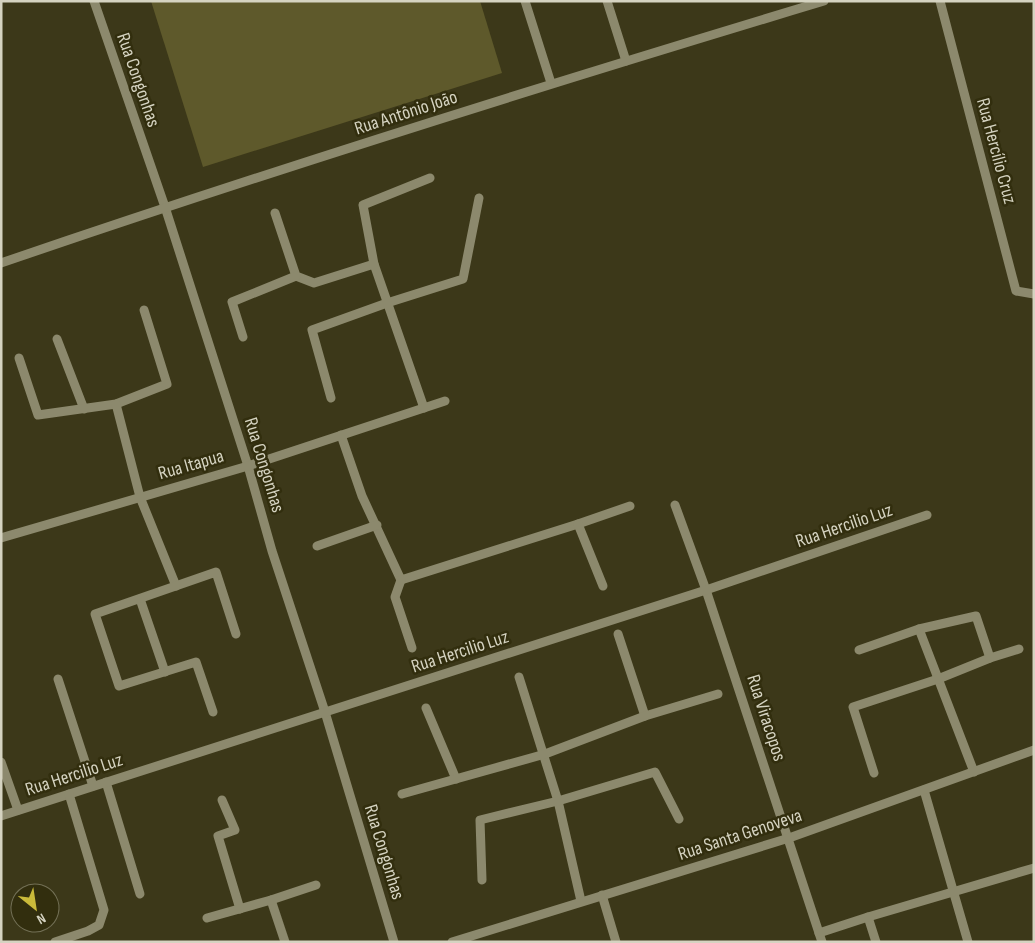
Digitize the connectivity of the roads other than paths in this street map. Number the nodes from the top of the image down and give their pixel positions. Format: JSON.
{"nodes":[{"id":1,"x":94,"y":1,"type":"edge"},
{"id":2,"x":525,"y":1,"type":"edge"},
{"id":3,"x":607,"y":1,"type":"edge"},
{"id":4,"x":824,"y":1,"type":"edge"},
{"id":5,"x":940,"y":1,"type":"edge"},
{"id":6,"x":626,"y":61,"type":"junction"},
{"id":7,"x":551,"y":83,"type":"junction"},
{"id":8,"x":430,"y":178,"type":"dead end"},
{"id":9,"x":479,"y":198,"type":"dead end"},
{"id":10,"x":165,"y":207,"type":"junction"},
{"id":11,"x":275,"y":213,"type":"dead end"},
{"id":12,"x":1,"y":263,"type":"edge"},
{"id":13,"x":374,"y":264,"type":"junction"},
{"id":14,"x":296,"y":276,"type":"junction"},
{"id":15,"x":1034,"y":294,"type":"edge"},
{"id":16,"x":387,"y":303,"type":"junction"},
{"id":17,"x":144,"y":310,"type":"dead end"},
{"id":18,"x":243,"y":337,"type":"dead end"},
{"id":19,"x":57,"y":339,"type":"dead end"},
{"id":20,"x":19,"y":358,"type":"dead end"},
{"id":21,"x":331,"y":398,"type":"dead end"},
{"id":22,"x":445,"y":401,"type":"dead end"},
{"id":23,"x":116,"y":404,"type":"junction"},
{"id":24,"x":424,"y":408,"type":"junction"},
{"id":25,"x":84,"y":409,"type":"junction"},
{"id":26,"x":341,"y":435,"type":"junction"},
{"id":27,"x":248,"y":466,"type":"junction"},
{"id":28,"x":140,"y":497,"type":"junction"},
{"id":29,"x":675,"y":505,"type":"dead end"},
{"id":30,"x":630,"y":506,"type":"dead end"},
{"id":31,"x":927,"y":515,"type":"dead end"},
{"id":32,"x":578,"y":524,"type":"junction"},
{"id":33,"x":377,"y":525,"type":"junction"},
{"id":34,"x":1,"y":538,"type":"edge"},
{"id":35,"x":317,"y":546,"type":"dead end"},
{"id":36,"x":401,"y":580,"type":"junction"},
{"id":37,"x":176,"y":586,"type":"junction"},
{"id":38,"x":603,"y":586,"type":"dead end"},
{"id":39,"x":706,"y":590,"type":"junction"},
{"id":40,"x":140,"y":598,"type":"junction"},
{"id":41,"x":919,"y":629,"type":"junction"},
{"id":42,"x":236,"y":634,"type":"dead end"},
{"id":43,"x":618,"y":634,"type":"dead end"},
{"id":44,"x":412,"y":648,"type":"dead end"},
{"id":45,"x":1019,"y":649,"type":"dead end"},
{"id":46,"x":859,"y":650,"type":"dead end"},
{"id":47,"x":990,"y":658,"type":"junction"},
{"id":48,"x":165,"y":672,"type":"junction"},
{"id":49,"x":519,"y":677,"type":"dead end"},
{"id":50,"x":58,"y":679,"type":"dead end"},
{"id":51,"x":938,"y":679,"type":"junction"},
{"id":52,"x":718,"y":694,"type":"dead end"},
{"id":53,"x":426,"y":708,"type":"dead end"},
{"id":54,"x":213,"y":712,"type":"dead end"},
{"id":55,"x":325,"y":712,"type":"junction"},
{"id":56,"x":645,"y":716,"type":"junction"},
{"id":57,"x":1034,"y":750,"type":"edge"},
{"id":58,"x":544,"y":754,"type":"junction"},
{"id":59,"x":1,"y":762,"type":"edge"},
{"id":60,"x":974,"y":772,"type":"junction"},
{"id":61,"x":874,"y":773,"type":"dead end"},
{"id":62,"x":456,"y":779,"type":"junction"},
{"id":63,"x":106,"y":782,"type":"junction"},
{"id":64,"x":93,"y":786,"type":"junction"},
{"id":65,"x":924,"y":790,"type":"junction"},
{"id":66,"x":69,"y":794,"type":"junction"},
{"id":67,"x":402,"y":794,"type":"dead end"},
{"id":68,"x":222,"y":800,"type":"dead end"},
{"id":69,"x":558,"y":801,"type":"junction"},
{"id":70,"x":18,"y":810,"type":"junction"},
{"id":71,"x":1,"y":816,"type":"edge"},
{"id":72,"x":679,"y":819,"type":"dead end"},
{"id":73,"x":789,"y":838,"type":"junction"},
{"id":74,"x":1034,"y":868,"type":"edge"},
{"id":75,"x":482,"y":880,"type":"dead end"},
{"id":76,"x":316,"y":885,"type":"dead end"},
{"id":77,"x":954,"y":891,"type":"junction"},
{"id":78,"x":140,"y":894,"type":"dead end"},
{"id":79,"x":602,"y":895,"type":"junction"},
{"id":80,"x":271,"y":900,"type":"junction"},
{"id":81,"x":581,"y":901,"type":"junction"},
{"id":82,"x":240,"y":909,"type":"junction"},
{"id":83,"x":868,"y":917,"type":"junction"},
{"id":84,"x":207,"y":918,"type":"dead end"},
{"id":85,"x":821,"y":938,"type":"edge"},
{"id":86,"x":55,"y":942,"type":"edge"},
{"id":87,"x":285,"y":942,"type":"edge"},
{"id":88,"x":394,"y":942,"type":"edge"},
{"id":89,"x":452,"y":942,"type":"edge"},
{"id":90,"x":616,"y":942,"type":"edge"},
{"id":91,"x":876,"y":942,"type":"edge"},
{"id":92,"x":968,"y":942,"type":"edge"}],
"edges":[{"from":1,"to":10,"type":"street","name":"Rua Congonhas"},
{"from":2,"to":7,"type":"street"},
{"from":3,"to":6,"type":"street"},
{"from":4,"to":6,"type":"street","name":"Rua Antônio João"},
{"from":5,"to":15,"type":"street","name":"Rua Hercílio Cruz"},
{"from":6,"to":7,"type":"street","name":"Rua Antônio João"},
{"from":7,"to":10,"type":"street","name":"Rua Antônio João"},
{"from":8,"to":13,"type":"street"},
{"from":9,"to":16,"type":"street"},
{"from":10,"to":12,"type":"street","name":"Rua Antônio João"},
{"from":10,"to":27,"type":"street","name":"Rua Congonhas"},
{"from":11,"to":14,"type":"street"},
{"from":13,"to":14,"type":"street"},
{"from":13,"to":16,"type":"street"},
{"from":14,"to":18,"type":"street"},
{"from":16,"to":21,"type":"street"},
{"from":16,"to":24,"type":"street"},
{"from":17,"to":23,"type":"street"},
{"from":19,"to":25,"type":"street"},
{"from":20,"to":25,"type":"street"},
{"from":22,"to":24,"type":"street","name":"Rua Itapua"},
{"from":23,"to":25,"type":"street"},
{"from":23,"to":28,"type":"street"},
{"from":24,"to":26,"type":"street","name":"Rua Itapua"},
{"from":26,"to":27,"type":"street","name":"Rua Itapua"},
{"from":26,"to":33,"type":"street"},
{"from":27,"to":28,"type":"street","name":"Rua Itapua"},
{"from":27,"to":55,"type":"street","name":"Rua Congonhas"},
{"from":28,"to":34,"type":"street","name":"Rua Itapua"},
{"from":28,"to":37,"type":"street"},
{"from":29,"to":39,"type":"street","name":"Rua Viracopos"},
{"from":30,"to":32,"type":"street"},
{"from":31,"to":39,"type":"street","name":"Rua Hercilio Luz"},
{"from":32,"to":36,"type":"street"},
{"from":32,"to":38,"type":"street"},
{"from":33,"to":35,"type":"street"},
{"from":33,"to":36,"type":"street"},
{"from":36,"to":44,"type":"street"},
{"from":37,"to":40,"type":"street"},
{"from":37,"to":42,"type":"street"},
{"from":39,"to":55,"type":"street","name":"Rua Hercilio Luz"},
{"from":39,"to":73,"type":"street","name":"Rua Viracopos"},
{"from":40,"to":48,"type":"street"},
{"from":40,"to":48,"type":"street"},
{"from":41,"to":46,"type":"street"},
{"from":41,"to":47,"type":"street"},
{"from":41,"to":51,"type":"street"},
{"from":43,"to":56,"type":"street"},
{"from":45,"to":47,"type":"street"},
{"from":47,"to":51,"type":"street"},
{"from":48,"to":54,"type":"street"},
{"from":49,"to":58,"type":"street"},
{"from":50,"to":64,"type":"street"},
{"from":51,"to":60,"type":"street"},
{"from":51,"to":61,"type":"street"},
{"from":52,"to":56,"type":"street"},
{"from":53,"to":62,"type":"street"},
{"from":55,"to":63,"type":"street","name":"Rua Hercilio Luz"},
{"from":55,"to":88,"type":"street","name":"Rua Congonhas"},
{"from":56,"to":58,"type":"street"},
{"from":57,"to":60,"type":"street","name":"Rua Santa Genoveva"},
{"from":58,"to":62,"type":"street"},
{"from":58,"to":69,"type":"street"},
{"from":59,"to":70,"type":"street"},
{"from":60,"to":65,"type":"street","name":"Rua Santa Genoveva"},
{"from":62,"to":67,"type":"street"},
{"from":63,"to":64,"type":"street","name":"Rua Hercilio Luz"},
{"from":63,"to":78,"type":"street"},
{"from":64,"to":66,"type":"street","name":"Rua Hercilio Luz"},
{"from":65,"to":73,"type":"street","name":"Rua Santa Genoveva"},
{"from":65,"to":77,"type":"street"},
{"from":66,"to":70,"type":"street","name":"Rua Hercilio Luz"},
{"from":66,"to":86,"type":"street"},
{"from":68,"to":82,"type":"street"},
{"from":69,"to":72,"type":"street"},
{"from":69,"to":75,"type":"street"},
{"from":69,"to":81,"type":"street"},
{"from":70,"to":71,"type":"street","name":"Rua Hercilio Luz"},
{"from":73,"to":79,"type":"street","name":"Rua Santa Genoveva"},
{"from":73,"to":85,"type":"street","name":"Rua Viracopos"},
{"from":74,"to":77,"type":"street"},
{"from":76,"to":80,"type":"street"},
{"from":77,"to":83,"type":"street"},
{"from":77,"to":92,"type":"street"},
{"from":79,"to":81,"type":"street","name":"Rua Santa Genoveva"},
{"from":79,"to":90,"type":"street"},
{"from":80,"to":82,"type":"street"},
{"from":80,"to":87,"type":"street"},
{"from":81,"to":89,"type":"street","name":"Rua Santa Genoveva"},
{"from":82,"to":84,"type":"street"},
{"from":83,"to":85,"type":"street"},
{"from":83,"to":91,"type":"street"}]}
